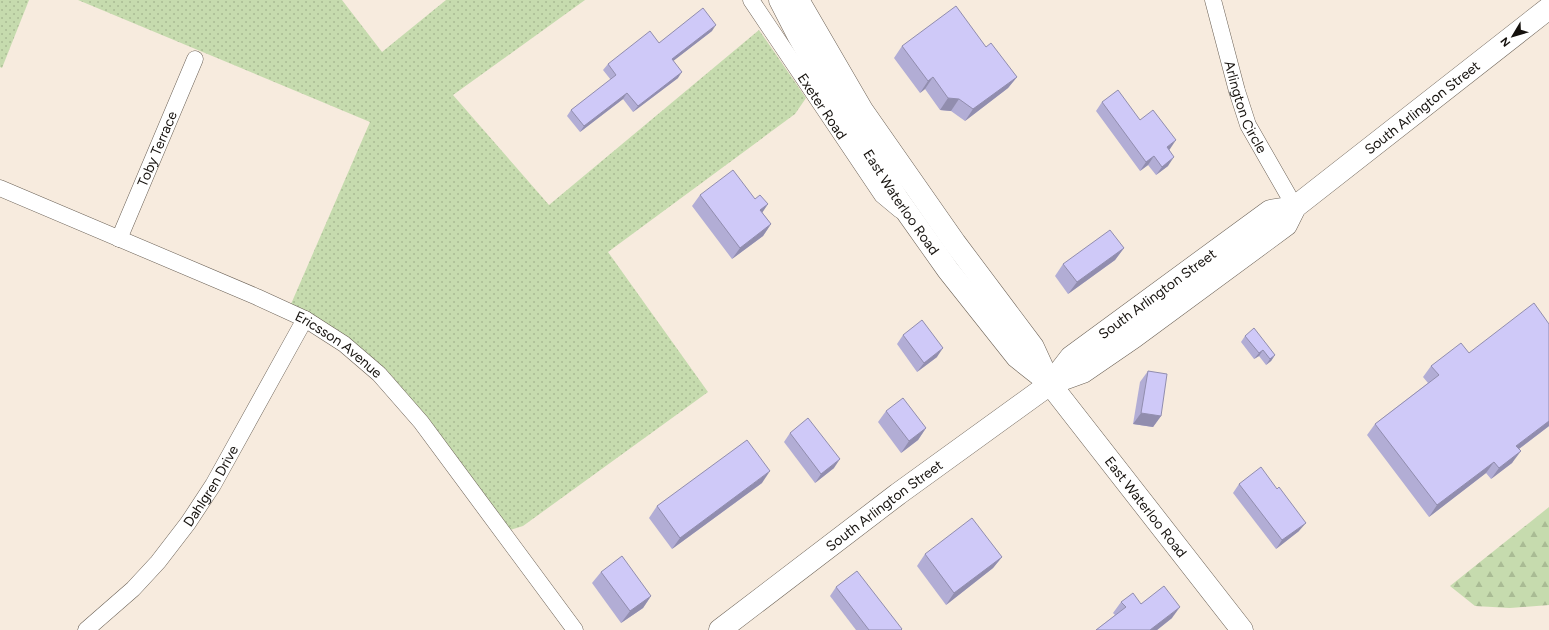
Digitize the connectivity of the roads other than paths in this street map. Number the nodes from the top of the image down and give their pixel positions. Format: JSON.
{"nodes":[{"id":1,"x":751,"y":0,"type":"edge"},
{"id":2,"x":780,"y":0,"type":"edge"},
{"id":3,"x":798,"y":0,"type":"edge"},
{"id":4,"x":1213,"y":0,"type":"edge"},
{"id":5,"x":1549,"y":8,"type":"edge"},
{"id":6,"x":195,"y":59,"type":"dead end"},
{"id":7,"x":0,"y":188,"type":"edge"},
{"id":8,"x":1295,"y":207,"type":"junction"},
{"id":9,"x":916,"y":224,"type":"junction"},
{"id":10,"x":119,"y":239,"type":"junction"},
{"id":11,"x":305,"y":319,"type":"junction"},
{"id":12,"x":1050,"y":384,"type":"junction"},
{"id":13,"x":86,"y":630,"type":"edge"},
{"id":14,"x":575,"y":630,"type":"edge"},
{"id":15,"x":720,"y":630,"type":"edge"},
{"id":16,"x":1242,"y":630,"type":"edge"}],
"edges":[{"from":1,"to":9,"type":"street","name":"Exeter Road"},
{"from":2,"to":9,"type":"main road","name":"East Waterloo Road"},
{"from":3,"to":12,"type":"main road","name":"East Waterloo Road"},
{"from":4,"to":8,"type":"street","name":"Arlington Circle"},
{"from":5,"to":8,"type":"main road","name":"South Arlington Street"},
{"from":6,"to":10,"type":"street","name":"Toby Terrace"},
{"from":7,"to":10,"type":"street","name":"Ericsson Avenue"},
{"from":8,"to":12,"type":"main road","name":"South Arlington Street"},
{"from":9,"to":12,"type":"main road","name":"East Waterloo Road"},
{"from":10,"to":11,"type":"street","name":"Ericsson Avenue"},
{"from":11,"to":13,"type":"street","name":"Dahlgren Drive"},
{"from":11,"to":14,"type":"street","name":"Ericsson Avenue"},
{"from":12,"to":15,"type":"main road","name":"South Arlington Street"},
{"from":12,"to":16,"type":"main road","name":"East Waterloo Road"}]}
